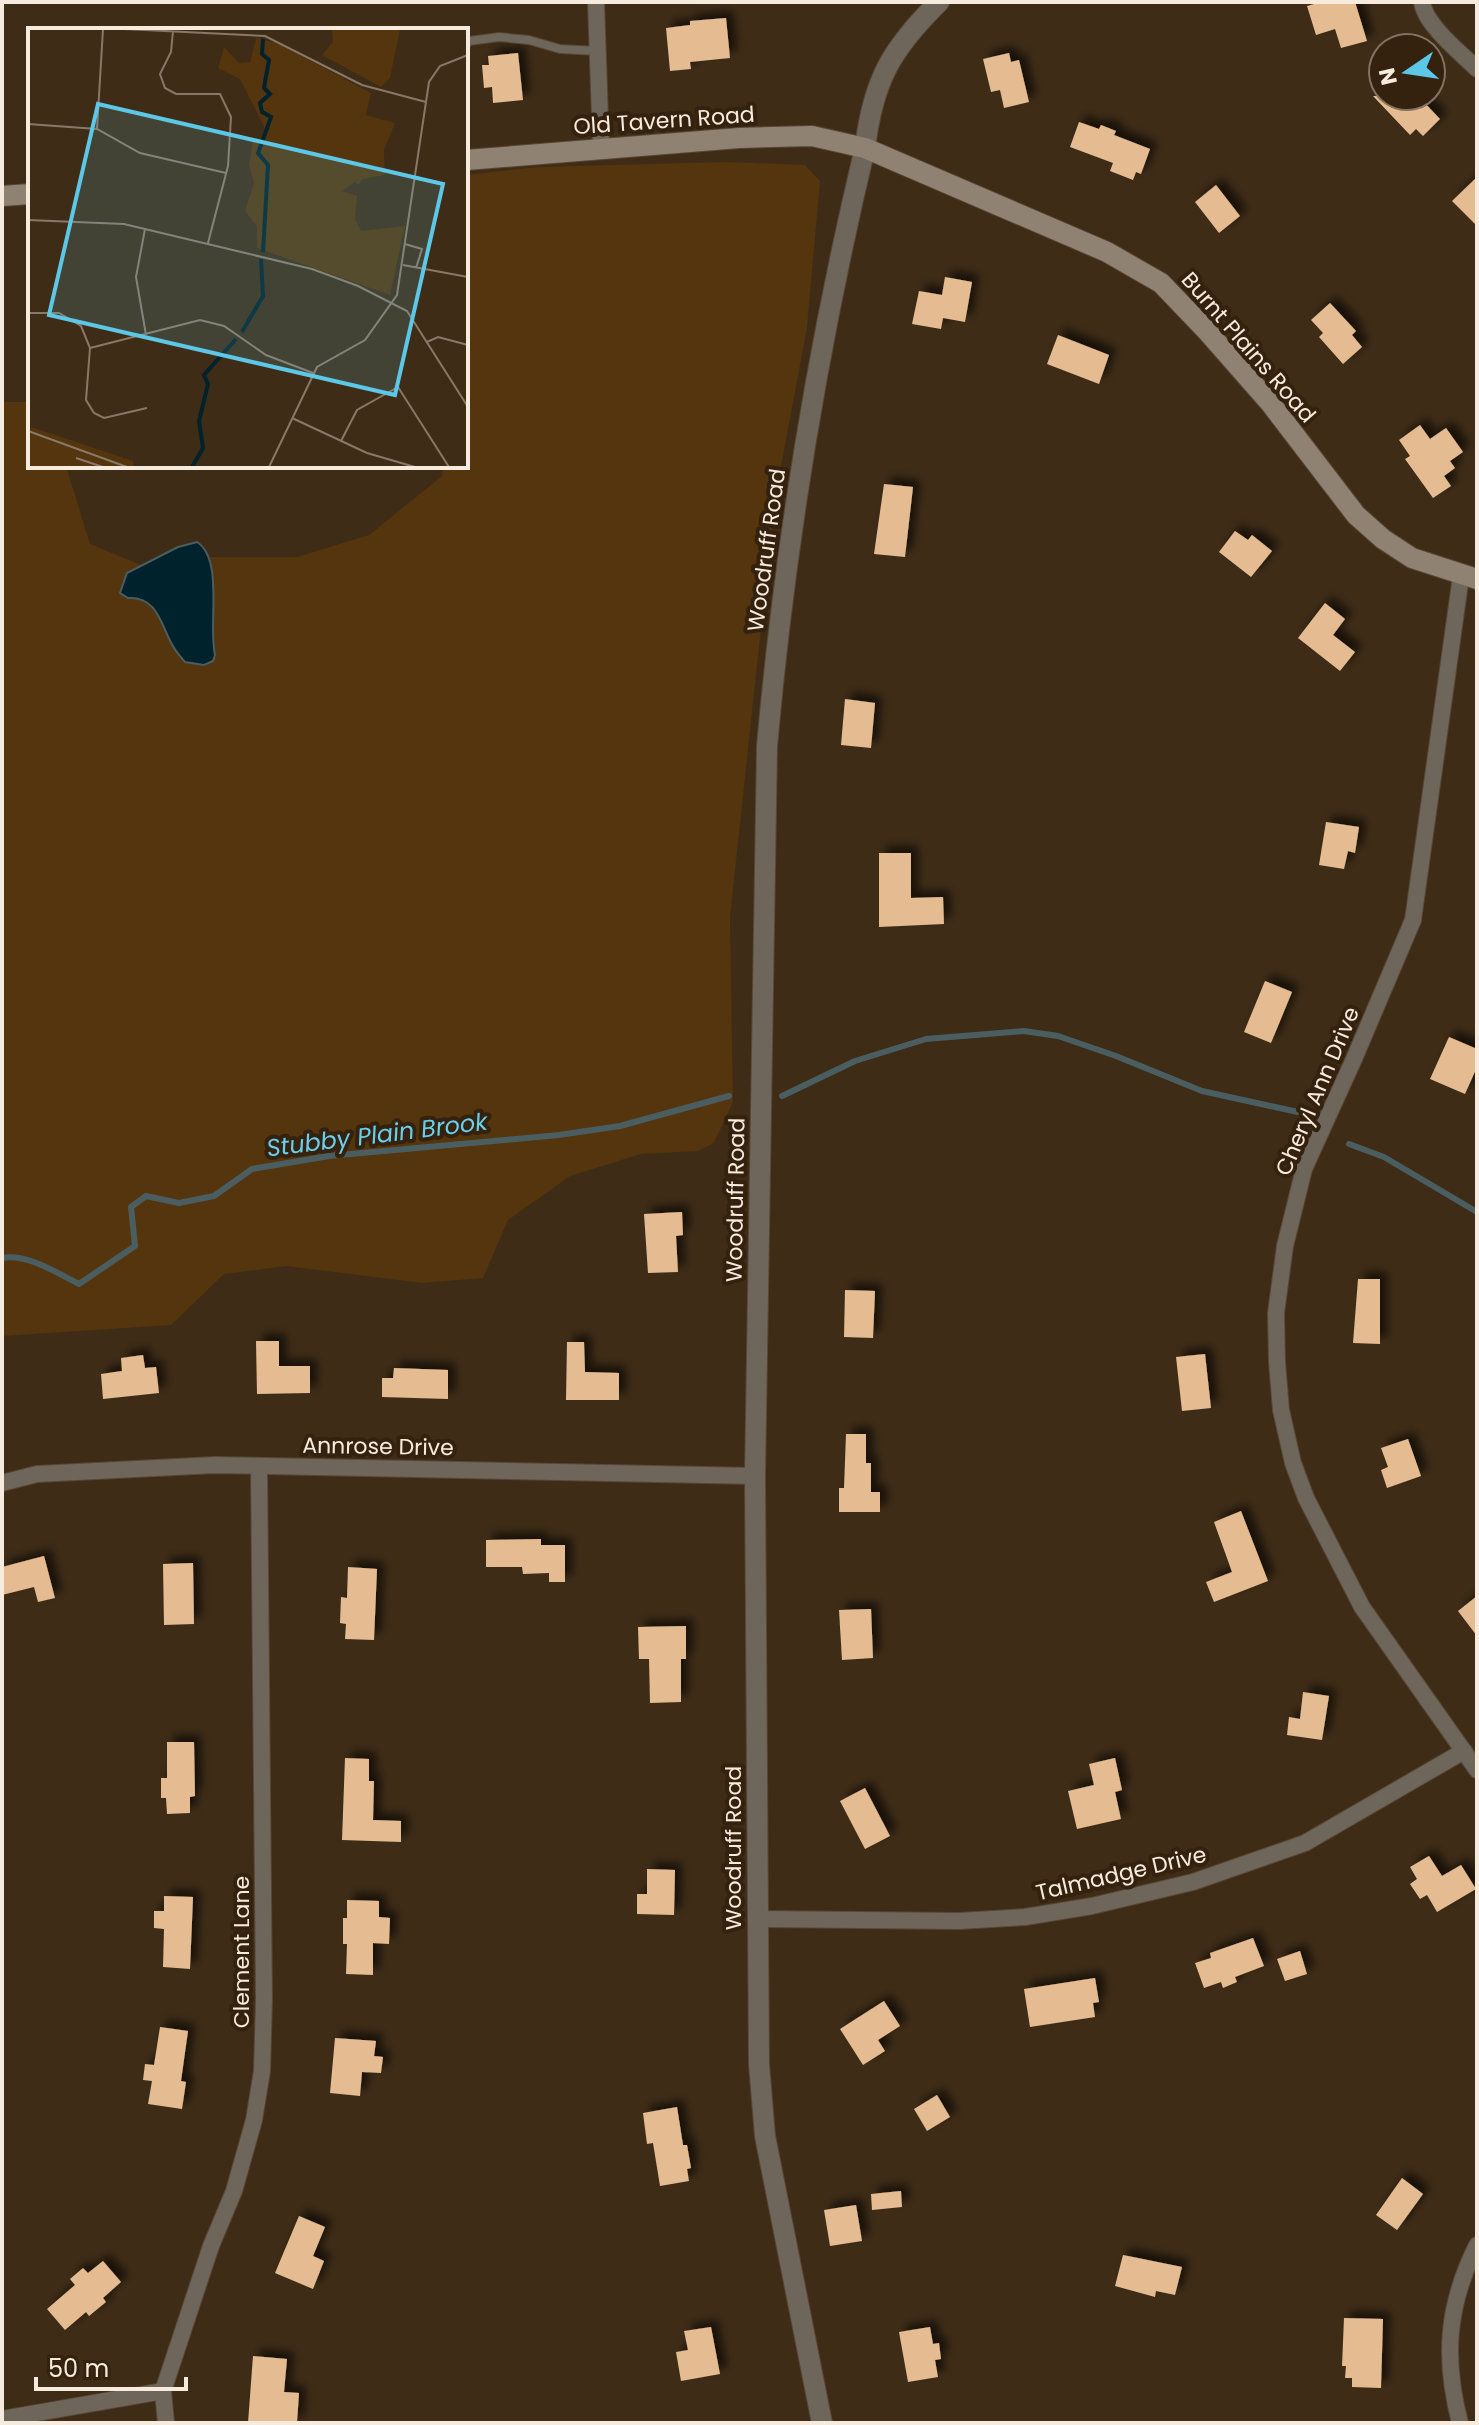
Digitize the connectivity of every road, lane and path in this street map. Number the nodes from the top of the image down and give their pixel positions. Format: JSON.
{"nodes":[{"id":1,"x":596,"y":2,"type":"edge"},
{"id":2,"x":939,"y":2,"type":"edge"},
{"id":3,"x":1422,"y":2,"type":"edge"},
{"id":4,"x":468,"y":42,"type":"edge"},
{"id":5,"x":599,"y":51,"type":"junction"},
{"id":6,"x":1477,"y":69,"type":"edge"},
{"id":7,"x":601,"y":147,"type":"junction"},
{"id":8,"x":865,"y":148,"type":"junction"},
{"id":9,"x":468,"y":160,"type":"edge"},
{"id":10,"x":28,"y":194,"type":"edge"},
{"id":11,"x":2,"y":196,"type":"edge"},
{"id":12,"x":1469,"y":578,"type":"edge"},
{"id":13,"x":259,"y":1466,"type":"junction"},
{"id":14,"x":755,"y":1476,"type":"junction"},
{"id":15,"x":2,"y":1483,"type":"edge"},
{"id":16,"x":1464,"y":1751,"type":"junction"},
{"id":17,"x":1477,"y":1770,"type":"edge"},
{"id":18,"x":757,"y":1919,"type":"junction"},
{"id":19,"x":1477,"y":2245,"type":"edge"},
{"id":20,"x":163,"y":2391,"type":"junction"},
{"id":21,"x":2,"y":2419,"type":"edge"},
{"id":22,"x":166,"y":2423,"type":"edge"},
{"id":23,"x":822,"y":2423,"type":"edge"},
{"id":24,"x":1460,"y":2423,"type":"edge"}],
"edges":[{"from":1,"to":5,"type":"street"},
{"from":2,"to":8,"type":"street","name":"Woodruff Road"},
{"from":3,"to":6,"type":"street"},
{"from":4,"to":5,"type":"lane"},
{"from":5,"to":7,"type":"street"},
{"from":7,"to":8,"type":"main road","name":"Old Tavern Road"},
{"from":7,"to":9,"type":"main road","name":"Old Tavern Road"},
{"from":8,"to":12,"type":"main road","name":"Burnt Plains Road"},
{"from":8,"to":14,"type":"street","name":"Woodruff Road"},
{"from":10,"to":11,"type":"main road"},
{"from":12,"to":16,"type":"street","name":"Cheryl Ann Drive"},
{"from":13,"to":14,"type":"street","name":"Annrose Drive"},
{"from":13,"to":15,"type":"street","name":"Annrose Drive"},
{"from":13,"to":20,"type":"street","name":"Clement Lane"},
{"from":14,"to":18,"type":"street","name":"Woodruff Road"},
{"from":16,"to":17,"type":"street","name":"Cheryl Ann Drive"},
{"from":16,"to":18,"type":"street","name":"Talmadge Drive"},
{"from":18,"to":23,"type":"street","name":"Woodruff Road"},
{"from":19,"to":24,"type":"street"},
{"from":20,"to":21,"type":"street"},
{"from":20,"to":22,"type":"street","name":"Clement Lane"}]}
